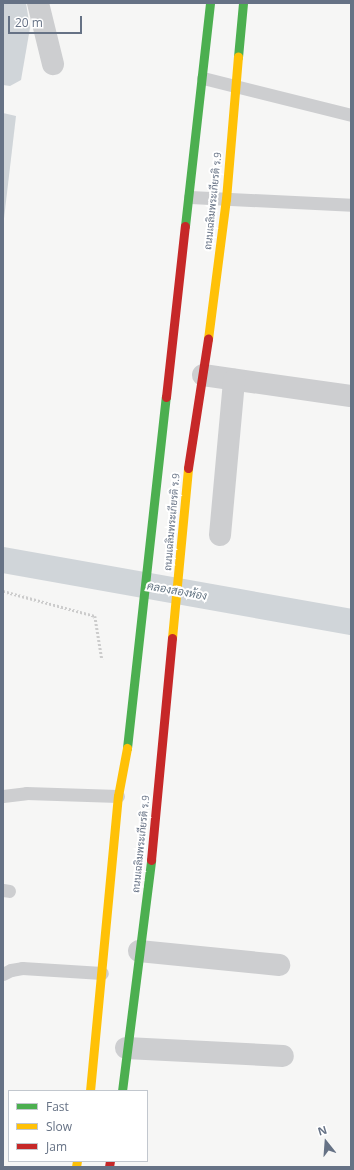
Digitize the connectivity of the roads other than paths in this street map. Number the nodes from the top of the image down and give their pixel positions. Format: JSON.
{"nodes":[{"id":1,"x":38,"y":3,"type":"edge"},
{"id":2,"x":210,"y":3,"type":"edge"},
{"id":3,"x":243,"y":3,"type":"edge"},
{"id":4,"x":53,"y":64,"type":"dead end"},
{"id":5,"x":203,"y":78,"type":"junction"},
{"id":6,"x":235,"y":85,"type":"junction"},
{"id":7,"x":351,"y":115,"type":"edge"},
{"id":8,"x":190,"y":197,"type":"junction"},
{"id":9,"x":226,"y":199,"type":"junction"},
{"id":10,"x":351,"y":205,"type":"edge"},
{"id":11,"x":203,"y":376,"type":"junction"},
{"id":12,"x":234,"y":380,"type":"junction"},
{"id":13,"x":351,"y":396,"type":"edge"},
{"id":14,"x":220,"y":535,"type":"dead end"},
{"id":15,"x":3,"y":796,"type":"edge"},
{"id":16,"x":118,"y":796,"type":"junction"},
{"id":17,"x":139,"y":951,"type":"junction"},
{"id":18,"x":279,"y":965,"type":"dead end"},
{"id":19,"x":102,"y":973,"type":"junction"},
{"id":20,"x":3,"y":974,"type":"edge"},
{"id":21,"x":126,"y":1048,"type":"junction"},
{"id":22,"x":283,"y":1056,"type":"dead end"},
{"id":23,"x":90,"y":1090,"type":"edge"},
{"id":24,"x":122,"y":1090,"type":"edge"}],
"edges":[{"from":1,"to":4,"type":"street"},
{"from":2,"to":5,"type":"main road","name":"ถนนเฉลิมพระเกียรติ ร.9"},
{"from":3,"to":6,"type":"main road","name":"ถนนเฉลิมพระเกียรติ ร.9"},
{"from":5,"to":6,"type":"lane"},
{"from":5,"to":8,"type":"main road","name":"ถนนเฉลิมพระเกียรติ ร.9"},
{"from":6,"to":7,"type":"lane"},
{"from":6,"to":9,"type":"main road","name":"ถนนเฉลิมพระเกียรติ ร.9"},
{"from":8,"to":9,"type":"lane"},
{"from":8,"to":16,"type":"main road","name":"ถนนเฉลิมพระเกียรติ ร.9"},
{"from":9,"to":10,"type":"lane"},
{"from":9,"to":11,"type":"main road","name":"ถนนเฉลิมพระเกียรติ ร.9"},
{"from":11,"to":12,"type":"street"},
{"from":11,"to":17,"type":"main road","name":"ถนนเฉลิมพระเกียรติ ร.9"},
{"from":12,"to":13,"type":"street"},
{"from":12,"to":14,"type":"street"},
{"from":15,"to":16,"type":"lane"},
{"from":16,"to":19,"type":"main road","name":"ถนนเฉลิมพระเกียรติ ร.9"},
{"from":17,"to":18,"type":"street"},
{"from":17,"to":21,"type":"main road","name":"ถนนเฉลิมพระเกียรติ ร.9"},
{"from":19,"to":20,"type":"lane"},
{"from":19,"to":23,"type":"main road","name":"ถนนเฉลิมพระเกียรติ ร.9"},
{"from":21,"to":22,"type":"street"},
{"from":21,"to":24,"type":"main road","name":"ถนนเฉลิมพระเกียรติ ร.9"}]}
